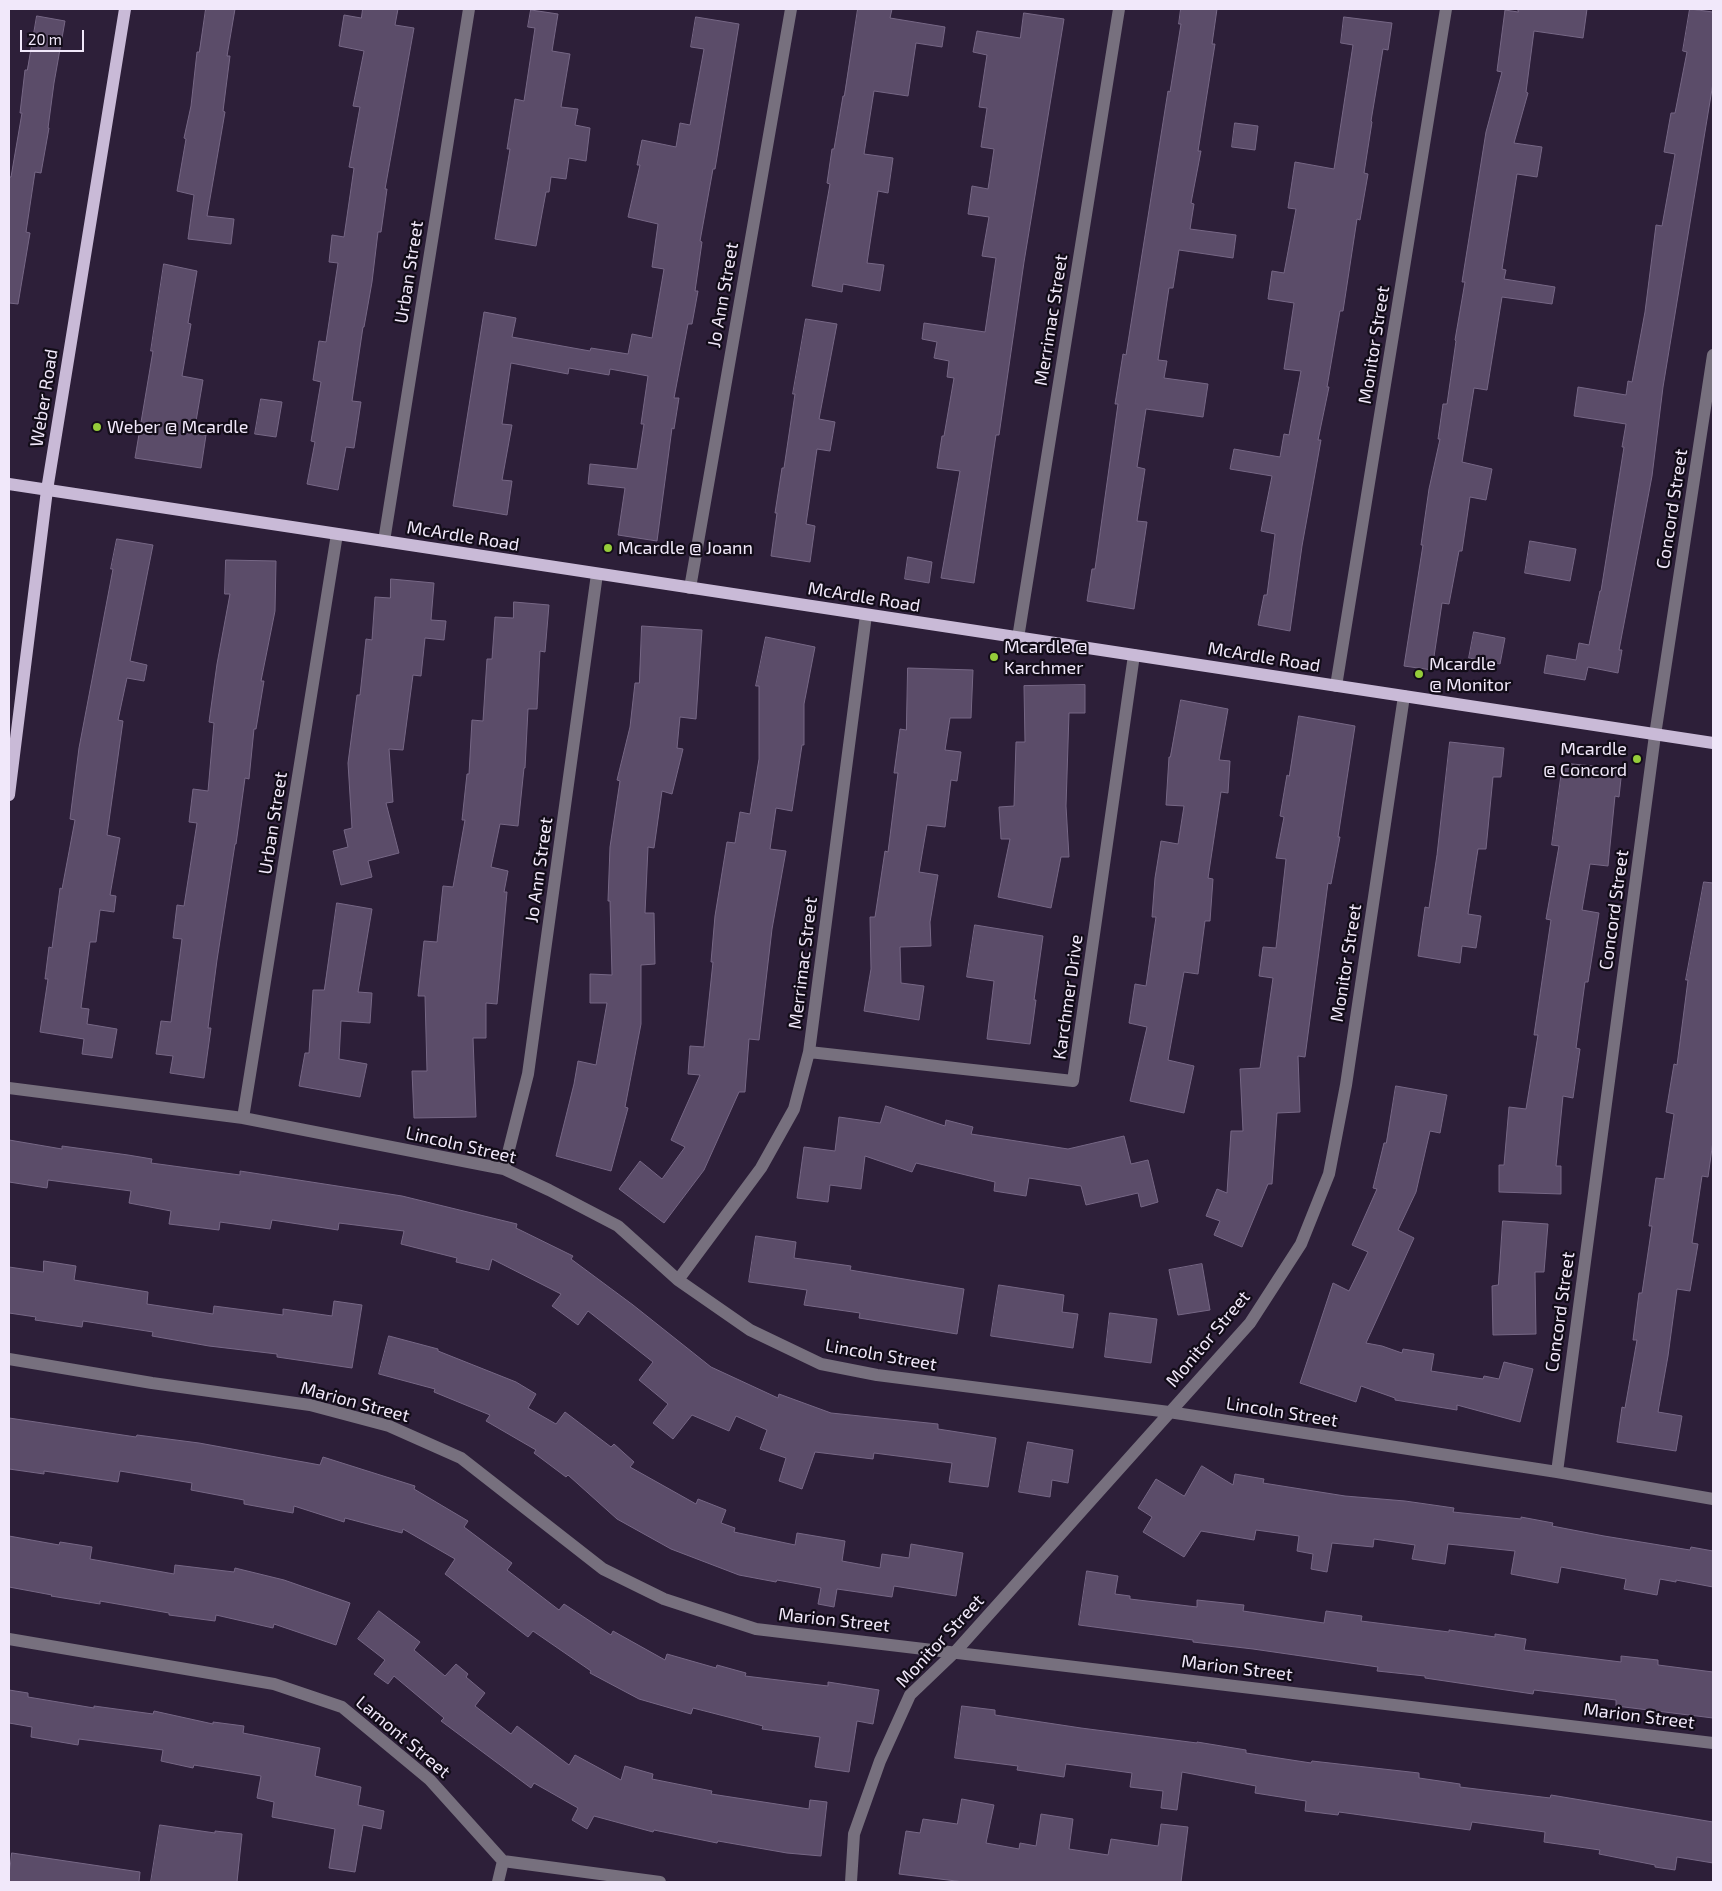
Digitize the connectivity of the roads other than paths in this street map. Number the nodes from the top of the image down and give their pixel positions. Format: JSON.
{"nodes":[{"id":1,"x":125,"y":9,"type":"edge"},
{"id":2,"x":469,"y":9,"type":"edge"},
{"id":3,"x":791,"y":9,"type":"edge"},
{"id":4,"x":1119,"y":9,"type":"edge"},
{"id":5,"x":1446,"y":9,"type":"edge"},
{"id":6,"x":1713,"y":355,"type":"edge"},
{"id":7,"x":9,"y":484,"type":"edge"},
{"id":8,"x":46,"y":490,"type":"junction"},
{"id":9,"x":337,"y":534,"type":"junction"},
{"id":10,"x":384,"y":542,"type":"junction"},
{"id":11,"x":597,"y":574,"type":"junction"},
{"id":12,"x":690,"y":588,"type":"junction"},
{"id":13,"x":866,"y":615,"type":"junction"},
{"id":14,"x":1018,"y":638,"type":"junction"},
{"id":15,"x":1134,"y":655,"type":"junction"},
{"id":16,"x":1336,"y":686,"type":"junction"},
{"id":17,"x":1404,"y":696,"type":"junction"},
{"id":18,"x":1655,"y":734,"type":"junction"},
{"id":19,"x":1713,"y":743,"type":"edge"},
{"id":20,"x":10,"y":772,"type":"edge"},
{"id":21,"x":9,"y":795,"type":"edge"},
{"id":22,"x":809,"y":1052,"type":"junction"},
{"id":23,"x":9,"y":1088,"type":"edge"},
{"id":24,"x":244,"y":1118,"type":"junction"},
{"id":25,"x":504,"y":1169,"type":"junction"},
{"id":26,"x":678,"y":1280,"type":"junction"},
{"id":27,"x":9,"y":1359,"type":"edge"},
{"id":28,"x":1169,"y":1412,"type":"junction"},
{"id":29,"x":1557,"y":1472,"type":"junction"},
{"id":30,"x":1713,"y":1499,"type":"edge"},
{"id":31,"x":9,"y":1639,"type":"edge"},
{"id":32,"x":956,"y":1651,"type":"junction"},
{"id":33,"x":1713,"y":1743,"type":"edge"},
{"id":34,"x":503,"y":1861,"type":"junction"},
{"id":35,"x":498,"y":1882,"type":"edge"},
{"id":36,"x":660,"y":1882,"type":"edge"},
{"id":37,"x":851,"y":1882,"type":"edge"}],
"edges":[{"from":1,"to":8,"type":"main road","name":"Weber Road"},
{"from":2,"to":10,"type":"street","name":"Urban Street"},
{"from":3,"to":12,"type":"street","name":"Jo Ann Street"},
{"from":4,"to":14,"type":"street","name":"Merrimac Street"},
{"from":5,"to":16,"type":"street","name":"Monitor Street"},
{"from":6,"to":18,"type":"street","name":"Concord Street"},
{"from":7,"to":8,"type":"main road","name":"McArdle Road"},
{"from":8,"to":9,"type":"main road","name":"McArdle Road"},
{"from":8,"to":20,"type":"main road","name":"Weber Road"},
{"from":9,"to":10,"type":"main road","name":"McArdle Road"},
{"from":9,"to":24,"type":"street","name":"Urban Street"},
{"from":10,"to":11,"type":"main road","name":"McArdle Road"},
{"from":11,"to":12,"type":"main road","name":"McArdle Road"},
{"from":11,"to":25,"type":"street","name":"Jo Ann Street"},
{"from":12,"to":13,"type":"main road","name":"McArdle Road"},
{"from":13,"to":14,"type":"main road","name":"McArdle Road"},
{"from":13,"to":22,"type":"street","name":"Merrimac Street"},
{"from":14,"to":15,"type":"main road","name":"McArdle Road"},
{"from":15,"to":16,"type":"main road","name":"McArdle Road"},
{"from":15,"to":22,"type":"street","name":"Karchmer Drive"},
{"from":16,"to":17,"type":"main road","name":"McArdle Road"},
{"from":17,"to":18,"type":"main road","name":"McArdle Road"},
{"from":17,"to":28,"type":"street","name":"Monitor Street"},
{"from":18,"to":19,"type":"main road","name":"McArdle Road"},
{"from":18,"to":29,"type":"street","name":"Concord Street"},
{"from":20,"to":21,"type":"main road","name":"Weber Road"},
{"from":22,"to":26,"type":"street","name":"Merrimac Street"},
{"from":23,"to":24,"type":"street","name":"Lincoln Street"},
{"from":24,"to":25,"type":"street","name":"Lincoln Street"},
{"from":25,"to":26,"type":"street","name":"Lincoln Street"},
{"from":26,"to":28,"type":"street","name":"Lincoln Street"},
{"from":27,"to":32,"type":"street","name":"Marion Street"},
{"from":28,"to":29,"type":"street","name":"Lincoln Street"},
{"from":28,"to":32,"type":"street","name":"Monitor Street"},
{"from":29,"to":30,"type":"street","name":"Lincoln Street"},
{"from":31,"to":34,"type":"street","name":"Lamont Street"},
{"from":32,"to":33,"type":"street","name":"Marion Street"},
{"from":32,"to":37,"type":"street","name":"Monitor Street"},
{"from":34,"to":35,"type":"street"},
{"from":34,"to":36,"type":"street"}]}
